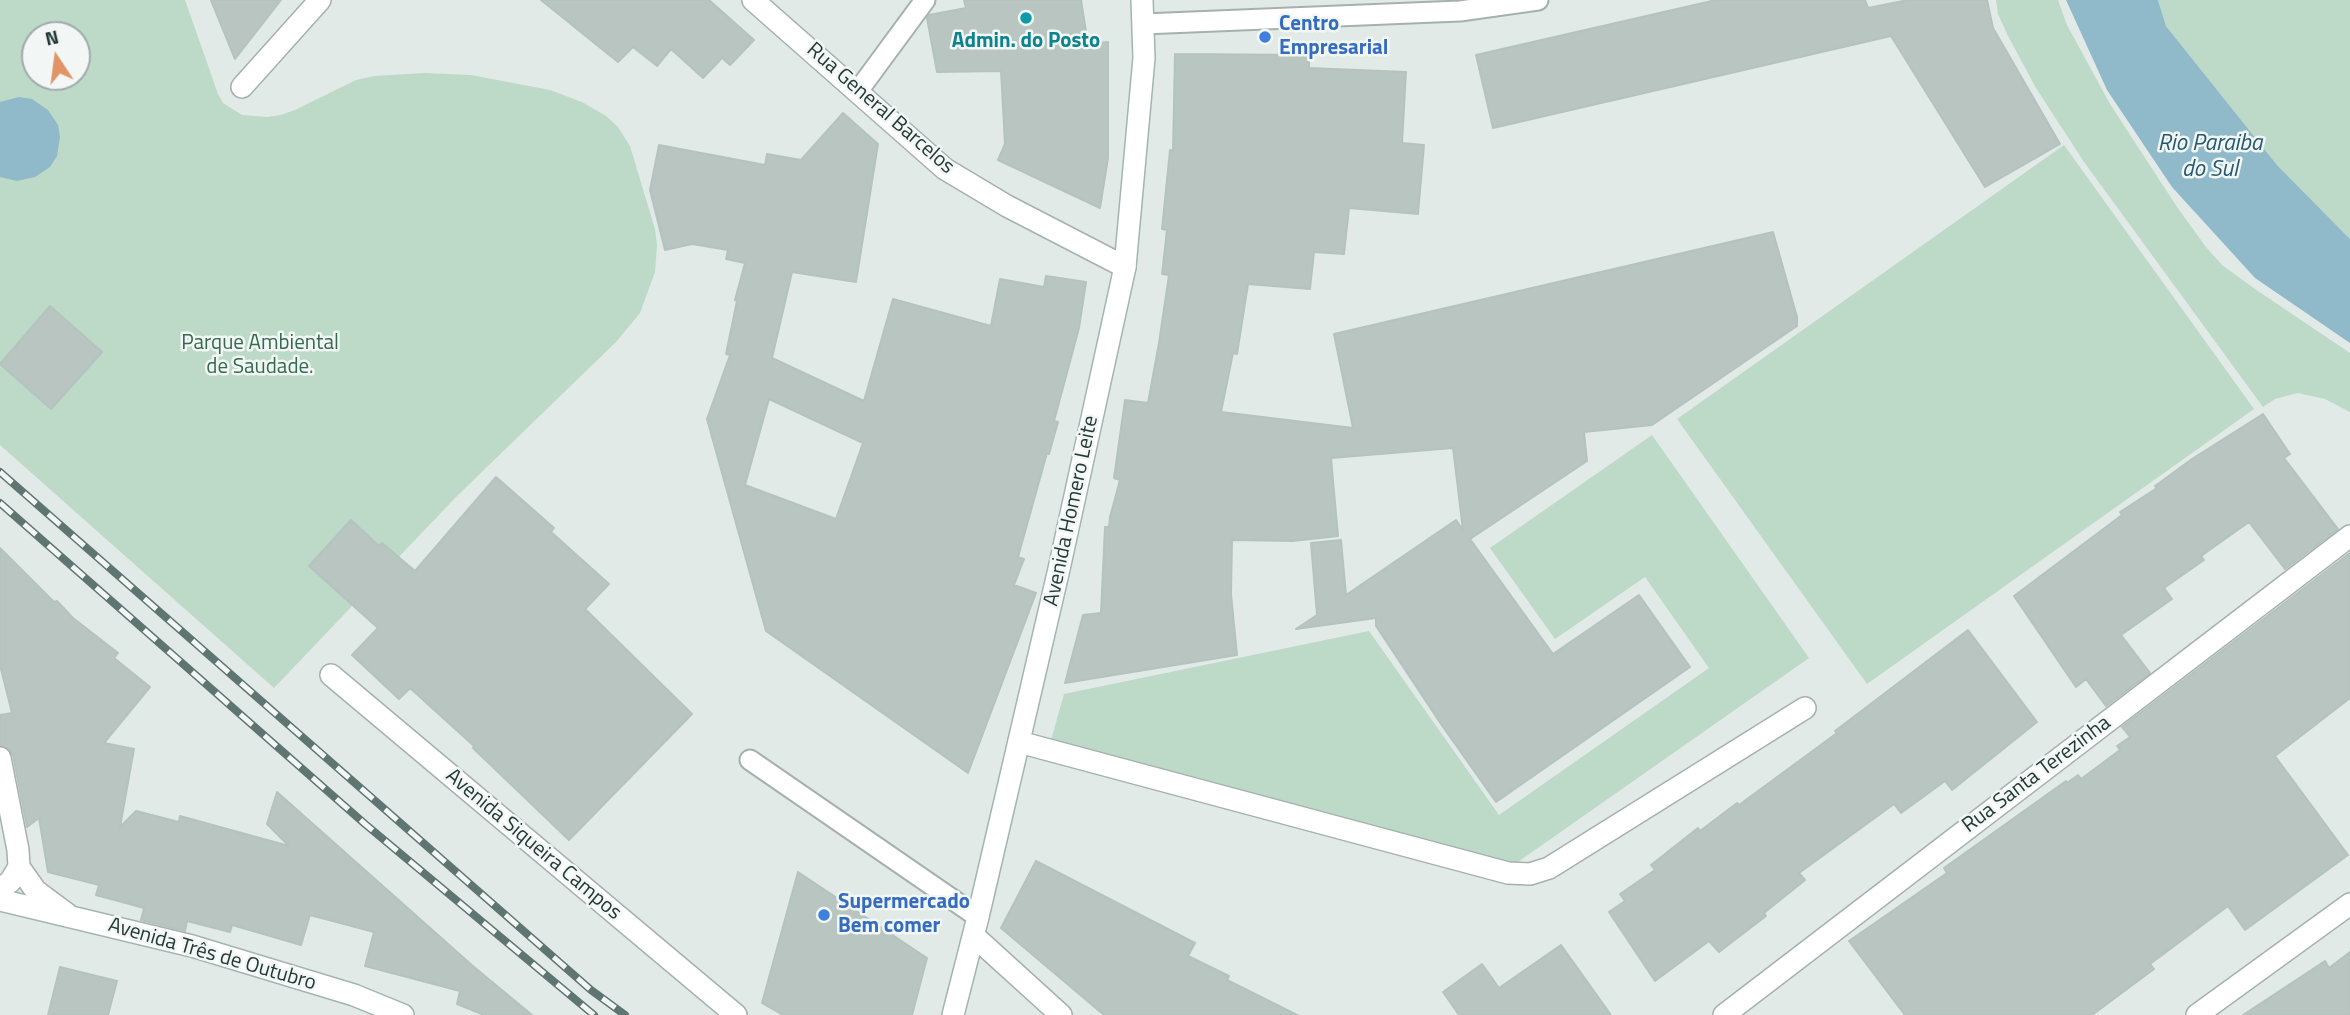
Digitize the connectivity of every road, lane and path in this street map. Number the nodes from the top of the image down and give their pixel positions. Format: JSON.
{"nodes":[{"id":1,"x":320,"y":0,"type":"edge"},
{"id":2,"x":753,"y":0,"type":"edge"},
{"id":3,"x":1142,"y":0,"type":"edge"},
{"id":4,"x":1538,"y":0,"type":"edge"},
{"id":5,"x":920,"y":2,"type":"edge"},
{"id":6,"x":1143,"y":24,"type":"junction"},
{"id":7,"x":242,"y":87,"type":"dead end"},
{"id":8,"x":858,"y":91,"type":"junction"},
{"id":9,"x":1125,"y":267,"type":"junction"},
{"id":10,"x":2350,"y":536,"type":"edge"},
{"id":11,"x":331,"y":675,"type":"dead end"},
{"id":12,"x":1805,"y":708,"type":"dead end"},
{"id":13,"x":1019,"y":742,"type":"junction"},
{"id":14,"x":0,"y":758,"type":"edge"},
{"id":15,"x":750,"y":760,"type":"dead end"},
{"id":16,"x":19,"y":867,"type":"junction"},
{"id":17,"x":0,"y":887,"type":"edge"},
{"id":18,"x":9,"y":902,"type":"edge"},
{"id":19,"x":2350,"y":904,"type":"edge"},
{"id":20,"x":72,"y":916,"type":"junction"},
{"id":21,"x":976,"y":926,"type":"junction"},
{"id":22,"x":403,"y":1015,"type":"edge"},
{"id":23,"x":736,"y":1015,"type":"edge"},
{"id":24,"x":953,"y":1015,"type":"edge"},
{"id":25,"x":1061,"y":1015,"type":"edge"},
{"id":26,"x":1724,"y":1015,"type":"edge"},
{"id":27,"x":2197,"y":1015,"type":"edge"}],
"edges":[{"from":1,"to":7,"type":"street"},
{"from":2,"to":8,"type":"street","name":"Rua General Barcelos"},
{"from":3,"to":6,"type":"street","name":"Avenida Homero Leite"},
{"from":4,"to":6,"type":"lane"},
{"from":5,"to":8,"type":"lane"},
{"from":6,"to":9,"type":"street","name":"Avenida Homero Leite"},
{"from":8,"to":9,"type":"street","name":"Rua General Barcelos"},
{"from":9,"to":13,"type":"street","name":"Avenida Homero Leite"},
{"from":10,"to":26,"type":"street","name":"Rua Santa Terezinha"},
{"from":11,"to":23,"type":"street","name":"Avenida Siqueira Campos"},
{"from":12,"to":13,"type":"street"},
{"from":13,"to":21,"type":"street","name":"Avenida Homero Leite"},
{"from":14,"to":16,"type":"street"},
{"from":15,"to":21,"type":"lane"},
{"from":16,"to":17,"type":"street"},
{"from":16,"to":20,"type":"street"},
{"from":18,"to":20,"type":"street","name":"Avenida Três de Outubro"},
{"from":19,"to":27,"type":"street"},
{"from":20,"to":22,"type":"street","name":"Avenida Três de Outubro"},
{"from":21,"to":24,"type":"street","name":"Avenida Homero Leite"},
{"from":21,"to":25,"type":"street"}]}
